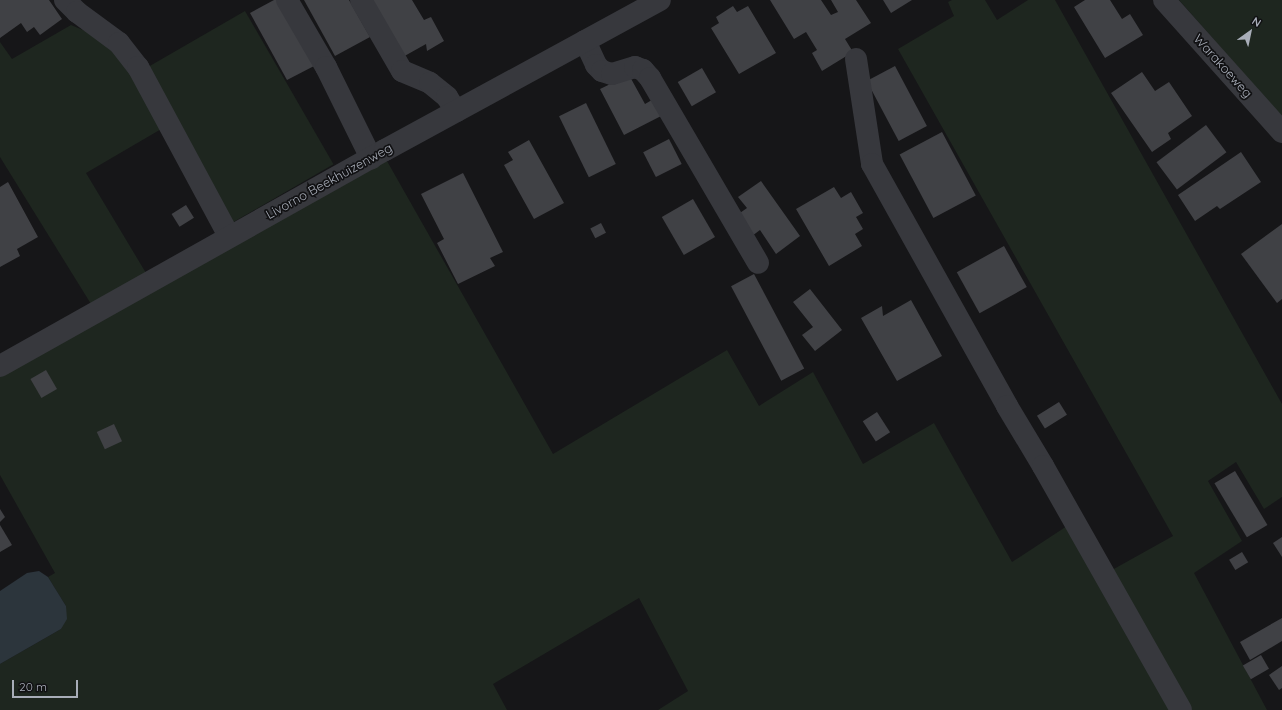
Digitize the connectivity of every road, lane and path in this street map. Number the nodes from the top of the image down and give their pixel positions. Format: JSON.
{"nodes":[{"id":1,"x":65,"y":0,"type":"edge"},
{"id":2,"x":287,"y":0,"type":"edge"},
{"id":3,"x":361,"y":0,"type":"edge"},
{"id":4,"x":660,"y":0,"type":"edge"},
{"id":5,"x":1164,"y":0,"type":"edge"},
{"id":6,"x":585,"y":41,"type":"junction"},
{"id":7,"x":856,"y":59,"type":"dead end"},
{"id":8,"x":456,"y":111,"type":"junction"},
{"id":9,"x":1282,"y":132,"type":"edge"},
{"id":10,"x":371,"y":158,"type":"junction"},
{"id":11,"x":229,"y":236,"type":"junction"},
{"id":12,"x":758,"y":263,"type":"dead end"},
{"id":13,"x":0,"y":366,"type":"edge"},
{"id":14,"x":1181,"y":710,"type":"edge"}],
"edges":[{"from":1,"to":11,"type":"street"},
{"from":2,"to":10,"type":"street"},
{"from":3,"to":8,"type":"street"},
{"from":4,"to":6,"type":"street","name":"Livorno Beekhuizenweg"},
{"from":5,"to":9,"type":"street","name":"Warakoeweg"},
{"from":6,"to":8,"type":"street","name":"Livorno Beekhuizenweg"},
{"from":6,"to":12,"type":"street"},
{"from":7,"to":14,"type":"street"},
{"from":8,"to":10,"type":"street","name":"Livorno Beekhuizenweg"},
{"from":10,"to":11,"type":"street","name":"Livorno Beekhuizenweg"},
{"from":11,"to":13,"type":"street","name":"Livorno Beekhuizenweg"}]}
